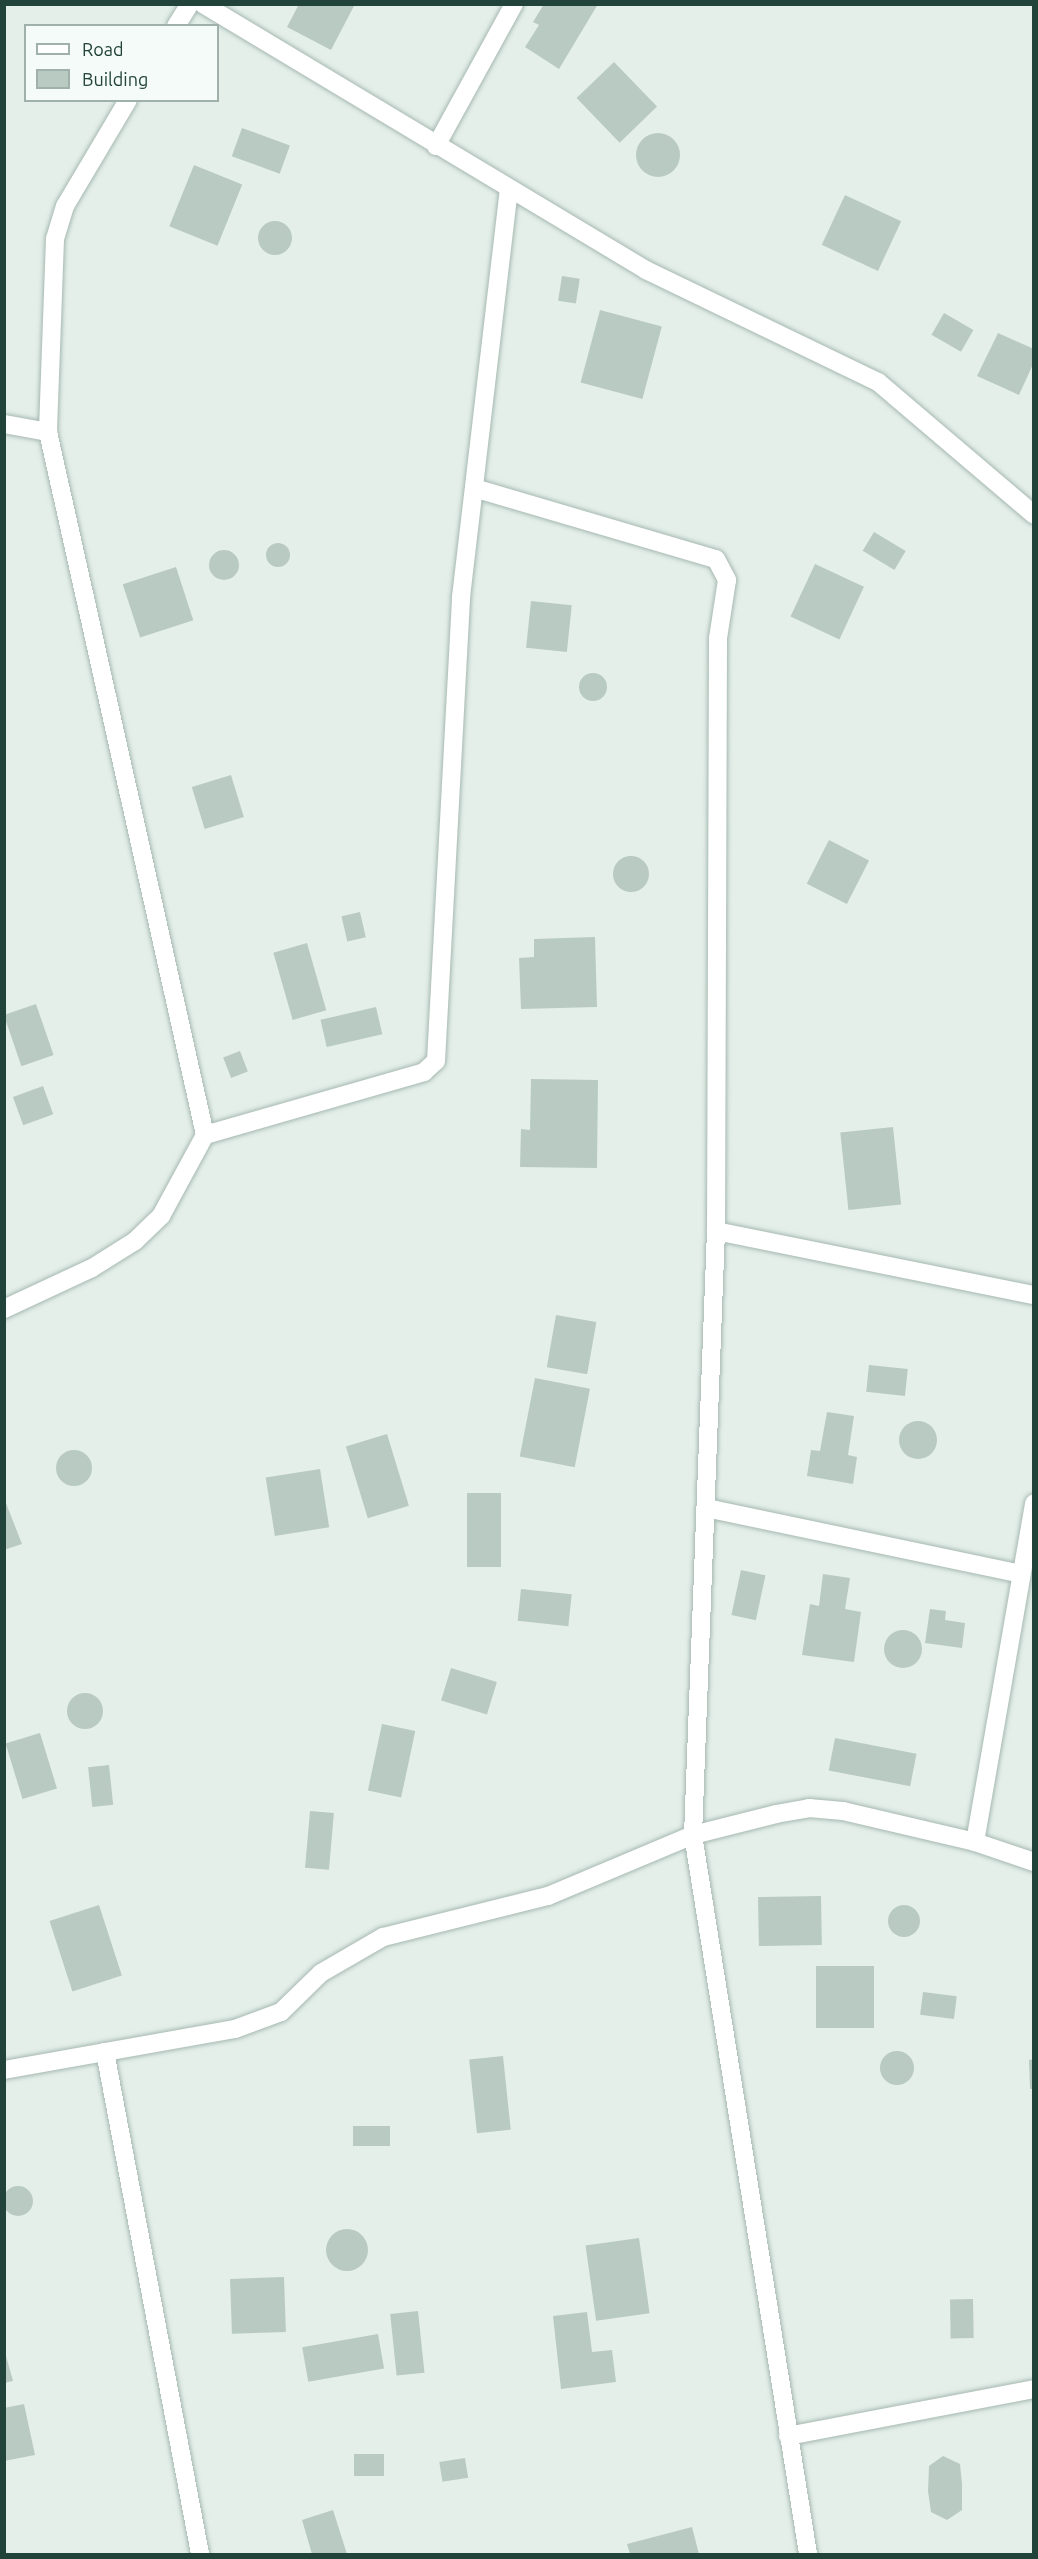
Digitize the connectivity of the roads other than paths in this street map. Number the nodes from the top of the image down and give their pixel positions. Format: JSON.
{"nodes":[{"id":1,"x":190,"y":4,"type":"edge"},
{"id":2,"x":203,"y":4,"type":"edge"},
{"id":3,"x":514,"y":4,"type":"edge"},
{"id":4,"x":177,"y":24,"type":"edge"},
{"id":5,"x":127,"y":102,"type":"edge"},
{"id":6,"x":436,"y":146,"type":"junction"},
{"id":7,"x":508,"y":190,"type":"junction"},
{"id":8,"x":4,"y":424,"type":"edge"},
{"id":9,"x":48,"y":432,"type":"junction"},
{"id":10,"x":474,"y":488,"type":"junction"},
{"id":11,"x":1034,"y":515,"type":"edge"},
{"id":12,"x":205,"y":1136,"type":"junction"},
{"id":13,"x":716,"y":1232,"type":"junction"},
{"id":14,"x":1034,"y":1295,"type":"edge"},
{"id":15,"x":4,"y":1309,"type":"edge"},
{"id":16,"x":1034,"y":1503,"type":"edge"},
{"id":17,"x":706,"y":1508,"type":"junction"},
{"id":18,"x":1021,"y":1574,"type":"junction"},
{"id":19,"x":693,"y":1835,"type":"junction"},
{"id":20,"x":975,"y":1842,"type":"junction"},
{"id":21,"x":1034,"y":1862,"type":"edge"},
{"id":22,"x":105,"y":2052,"type":"junction"},
{"id":23,"x":4,"y":2070,"type":"edge"},
{"id":24,"x":1034,"y":2389,"type":"edge"},
{"id":25,"x":788,"y":2436,"type":"junction"},
{"id":26,"x":200,"y":2554,"type":"edge"},
{"id":27,"x":808,"y":2554,"type":"edge"}],
"edges":[{"from":1,"to":4,"type":"street"},
{"from":2,"to":6,"type":"street"},
{"from":3,"to":6,"type":"street"},
{"from":5,"to":9,"type":"street"},
{"from":6,"to":7,"type":"street"},
{"from":7,"to":10,"type":"street"},
{"from":7,"to":11,"type":"street"},
{"from":8,"to":9,"type":"street"},
{"from":9,"to":12,"type":"street"},
{"from":10,"to":12,"type":"street"},
{"from":10,"to":13,"type":"street"},
{"from":12,"to":15,"type":"street"},
{"from":13,"to":14,"type":"street"},
{"from":13,"to":17,"type":"street"},
{"from":16,"to":18,"type":"street"},
{"from":17,"to":18,"type":"street"},
{"from":17,"to":19,"type":"street"},
{"from":18,"to":20,"type":"street"},
{"from":19,"to":20,"type":"street"},
{"from":19,"to":22,"type":"street"},
{"from":19,"to":25,"type":"street"},
{"from":20,"to":21,"type":"street"},
{"from":22,"to":23,"type":"street"},
{"from":22,"to":26,"type":"street"},
{"from":24,"to":25,"type":"street"},
{"from":25,"to":27,"type":"street"}]}
